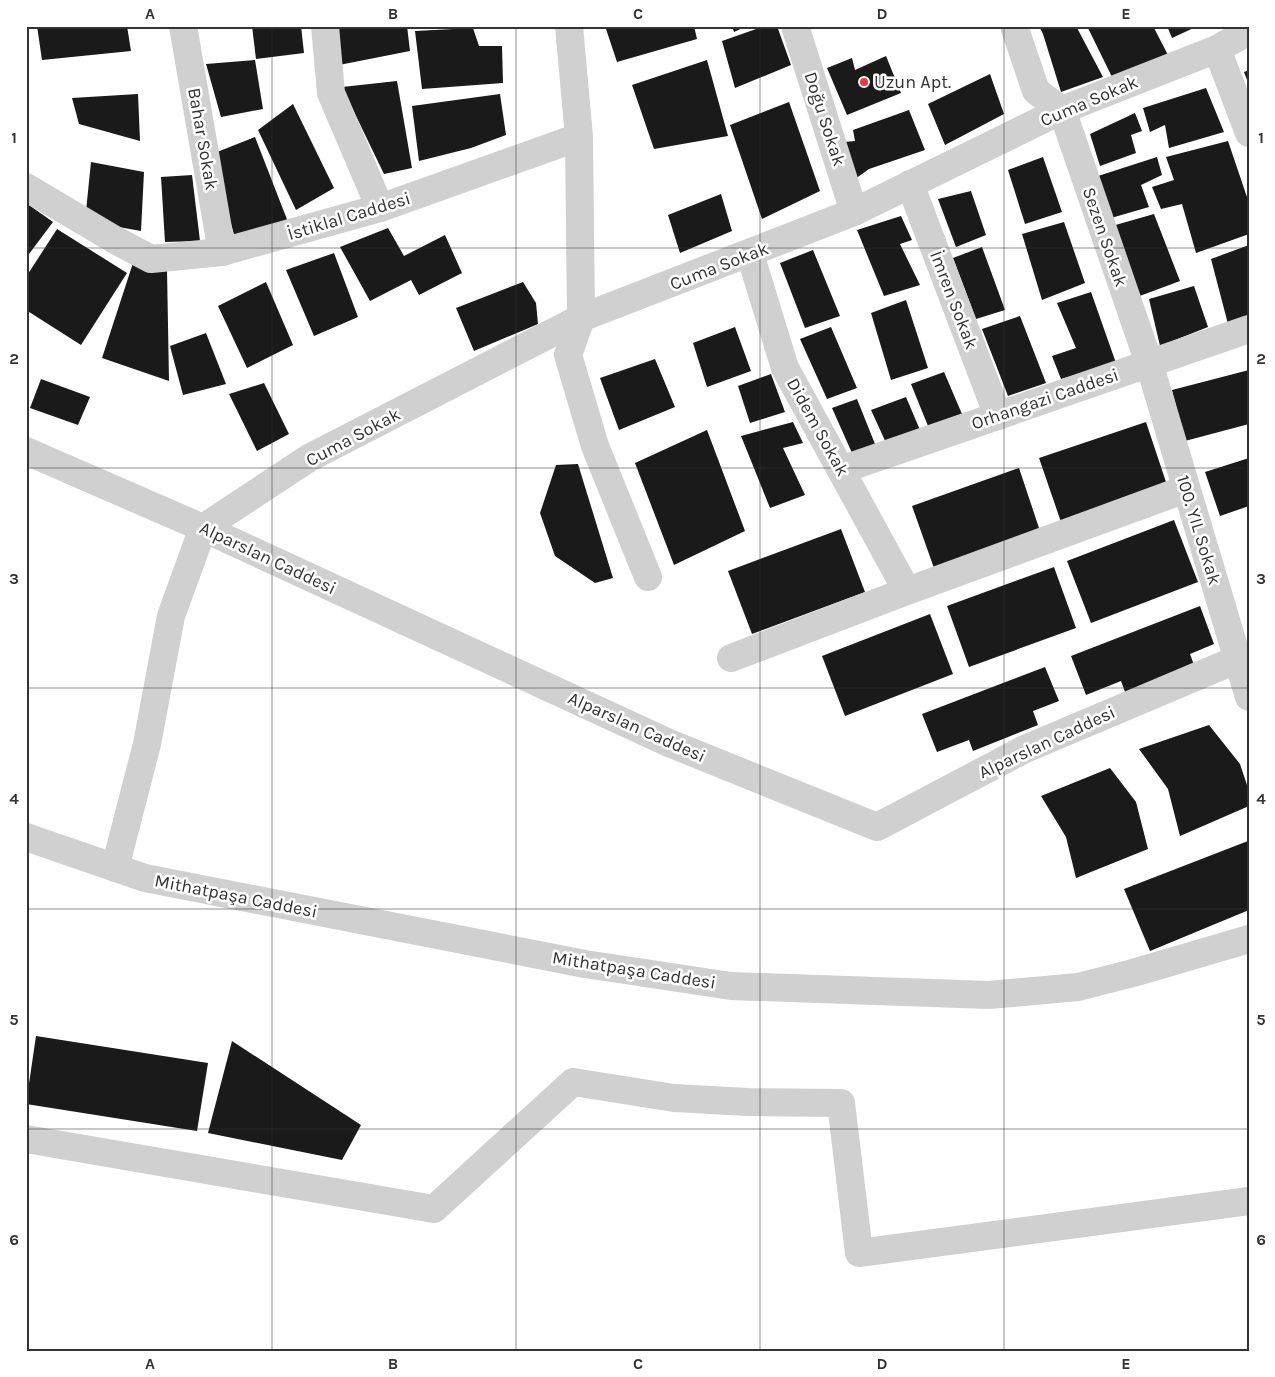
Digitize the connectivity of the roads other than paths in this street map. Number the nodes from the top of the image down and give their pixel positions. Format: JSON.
{"nodes":[{"id":1,"x":183,"y":26,"type":"edge"},
{"id":2,"x":325,"y":26,"type":"edge"},
{"id":3,"x":569,"y":26,"type":"edge"},
{"id":4,"x":795,"y":26,"type":"edge"},
{"id":5,"x":1014,"y":26,"type":"edge"},
{"id":6,"x":1249,"y":30,"type":"edge"},
{"id":7,"x":1217,"y":49,"type":"junction"},
{"id":8,"x":1062,"y":110,"type":"junction"},
{"id":9,"x":1249,"y":133,"type":"edge"},
{"id":10,"x":579,"y":137,"type":"junction"},
{"id":11,"x":910,"y":184,"type":"junction"},
{"id":12,"x":26,"y":187,"type":"edge"},
{"id":13,"x":380,"y":208,"type":"junction"},
{"id":14,"x":854,"y":212,"type":"junction"},
{"id":15,"x":222,"y":252,"type":"junction"},
{"id":16,"x":750,"y":254,"type":"junction"},
{"id":17,"x":581,"y":318,"type":"junction"},
{"id":18,"x":1249,"y":329,"type":"edge"},
{"id":19,"x":1149,"y":363,"type":"junction"},
{"id":20,"x":998,"y":416,"type":"junction"},
{"id":21,"x":26,"y":451,"type":"edge"},
{"id":22,"x":841,"y":470,"type":"junction"},
{"id":23,"x":1186,"y":489,"type":"junction"},
{"id":24,"x":203,"y":528,"type":"junction"},
{"id":25,"x":648,"y":577,"type":"dead end"},
{"id":26,"x":907,"y":591,"type":"junction"},
{"id":27,"x":731,"y":658,"type":"dead end"},
{"id":28,"x":1243,"y":658,"type":"edge"},
{"id":29,"x":1249,"y":697,"type":"edge"},
{"id":30,"x":26,"y":837,"type":"edge"},
{"id":31,"x":115,"y":868,"type":"junction"},
{"id":32,"x":1249,"y":939,"type":"edge"},
{"id":33,"x":26,"y":1139,"type":"edge"},
{"id":34,"x":1249,"y":1201,"type":"edge"}],
"edges":[{"from":1,"to":15,"type":"street","name":"Bahar Sokak"},
{"from":2,"to":13,"type":"street"},
{"from":3,"to":10,"type":"street"},
{"from":4,"to":14,"type":"street","name":"Doğu Sokak"},
{"from":5,"to":8,"type":"street"},
{"from":6,"to":7,"type":"street","name":"Cuma Sokak"},
{"from":7,"to":8,"type":"street","name":"Cuma Sokak"},
{"from":7,"to":9,"type":"street"},
{"from":8,"to":11,"type":"street","name":"Cuma Sokak"},
{"from":8,"to":19,"type":"street","name":"Sezen Sokak"},
{"from":10,"to":13,"type":"street","name":"İstiklal Caddesi"},
{"from":10,"to":17,"type":"street"},
{"from":11,"to":14,"type":"street","name":"Cuma Sokak"},
{"from":11,"to":20,"type":"street","name":"İmren Sokak"},
{"from":12,"to":15,"type":"street","name":"İstiklal Caddesi"},
{"from":13,"to":15,"type":"street","name":"İstiklal Caddesi"},
{"from":14,"to":16,"type":"street","name":"Cuma Sokak"},
{"from":16,"to":17,"type":"street","name":"Cuma Sokak"},
{"from":16,"to":22,"type":"street","name":"Didem Sokak"},
{"from":17,"to":24,"type":"street","name":"Cuma Sokak"},
{"from":17,"to":25,"type":"street"},
{"from":18,"to":19,"type":"street","name":"Orhangazi Caddesi"},
{"from":19,"to":20,"type":"street","name":"Orhangazi Caddesi"},
{"from":19,"to":23,"type":"street","name":"100. YIL Sokak"},
{"from":20,"to":22,"type":"street","name":"Orhangazi Caddesi"},
{"from":21,"to":24,"type":"street","name":"Alparslan Caddesi"},
{"from":22,"to":26,"type":"street","name":"Didem Sokak"},
{"from":23,"to":26,"type":"street"},
{"from":23,"to":28,"type":"street","name":"100. YIL Sokak"},
{"from":24,"to":28,"type":"street","name":"Alparslan Caddesi"},
{"from":24,"to":31,"type":"street"},
{"from":26,"to":27,"type":"street"},
{"from":28,"to":29,"type":"street","name":"100. YIL Sokak"},
{"from":30,"to":31,"type":"street","name":"Mithatpaşa Caddesi"},
{"from":31,"to":32,"type":"street","name":"Mithatpaşa Caddesi"},
{"from":33,"to":34,"type":"street"}]}
